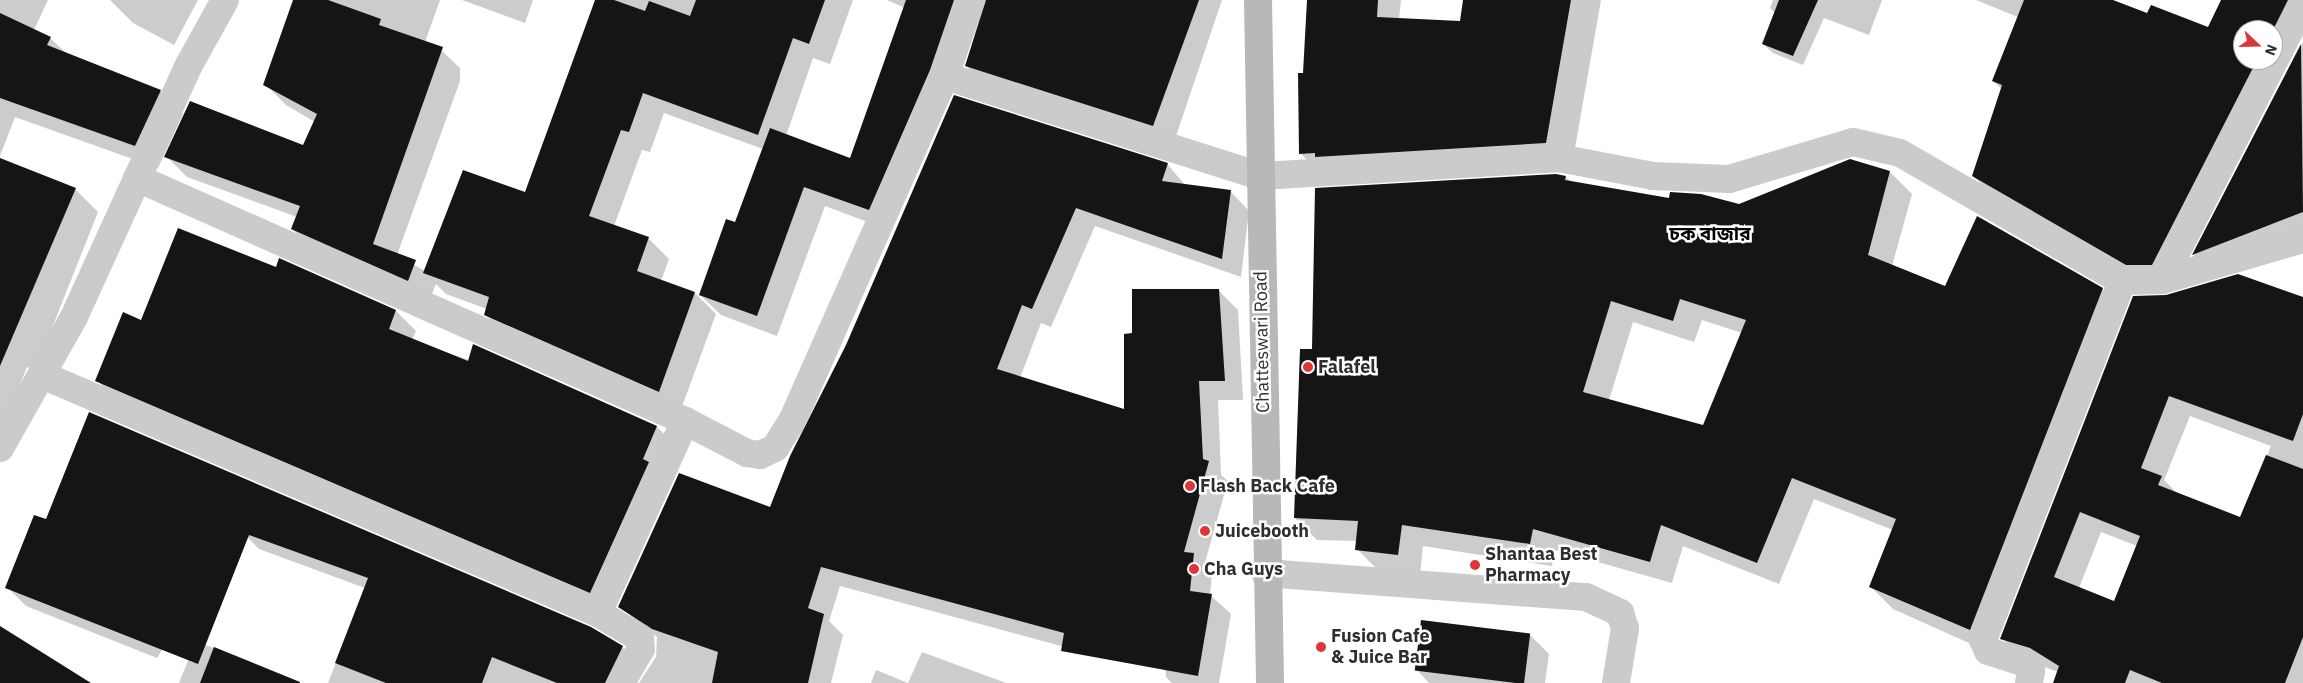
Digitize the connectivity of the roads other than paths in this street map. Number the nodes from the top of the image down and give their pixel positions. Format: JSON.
{"nodes":[{"id":1,"x":225,"y":0,"type":"edge"},
{"id":2,"x":971,"y":0,"type":"edge"},
{"id":3,"x":1258,"y":0,"type":"edge"},
{"id":4,"x":1587,"y":0,"type":"edge"},
{"id":5,"x":2303,"y":5,"type":"edge"},
{"id":6,"x":945,"y":76,"type":"junction"},
{"id":7,"x":1559,"y":158,"type":"junction"},
{"id":8,"x":1260,"y":176,"type":"junction"},
{"id":9,"x":137,"y":178,"type":"junction"},
{"id":10,"x":2303,"y":239,"type":"edge"},
{"id":11,"x":2162,"y":280,"type":"junction"},
{"id":12,"x":2122,"y":281,"type":"junction"},
{"id":13,"x":42,"y":375,"type":"junction"},
{"id":14,"x":685,"y":421,"type":"junction"},
{"id":15,"x":0,"y":448,"type":"edge"},
{"id":16,"x":1265,"y":573,"type":"junction"},
{"id":17,"x":598,"y":613,"type":"junction"},
{"id":18,"x":621,"y":683,"type":"edge"},
{"id":19,"x":1270,"y":683,"type":"edge"},
{"id":20,"x":1616,"y":683,"type":"edge"},
{"id":21,"x":2029,"y":683,"type":"edge"}],
"edges":[{"from":1,"to":9,"type":"street"},
{"from":2,"to":6,"type":"street"},
{"from":3,"to":8,"type":"main road","name":"Chatteswari Road"},
{"from":4,"to":7,"type":"street"},
{"from":5,"to":11,"type":"street"},
{"from":6,"to":8,"type":"street"},
{"from":6,"to":14,"type":"street"},
{"from":7,"to":8,"type":"street"},
{"from":7,"to":12,"type":"street"},
{"from":8,"to":16,"type":"main road","name":"Chatteswari Road"},
{"from":9,"to":13,"type":"street"},
{"from":9,"to":14,"type":"street"},
{"from":10,"to":11,"type":"street"},
{"from":11,"to":12,"type":"street"},
{"from":12,"to":21,"type":"street"},
{"from":13,"to":15,"type":"street"},
{"from":13,"to":17,"type":"street"},
{"from":14,"to":17,"type":"street"},
{"from":16,"to":19,"type":"main road","name":"Chatteswari Road"},
{"from":16,"to":20,"type":"street"},
{"from":17,"to":18,"type":"street"}]}
